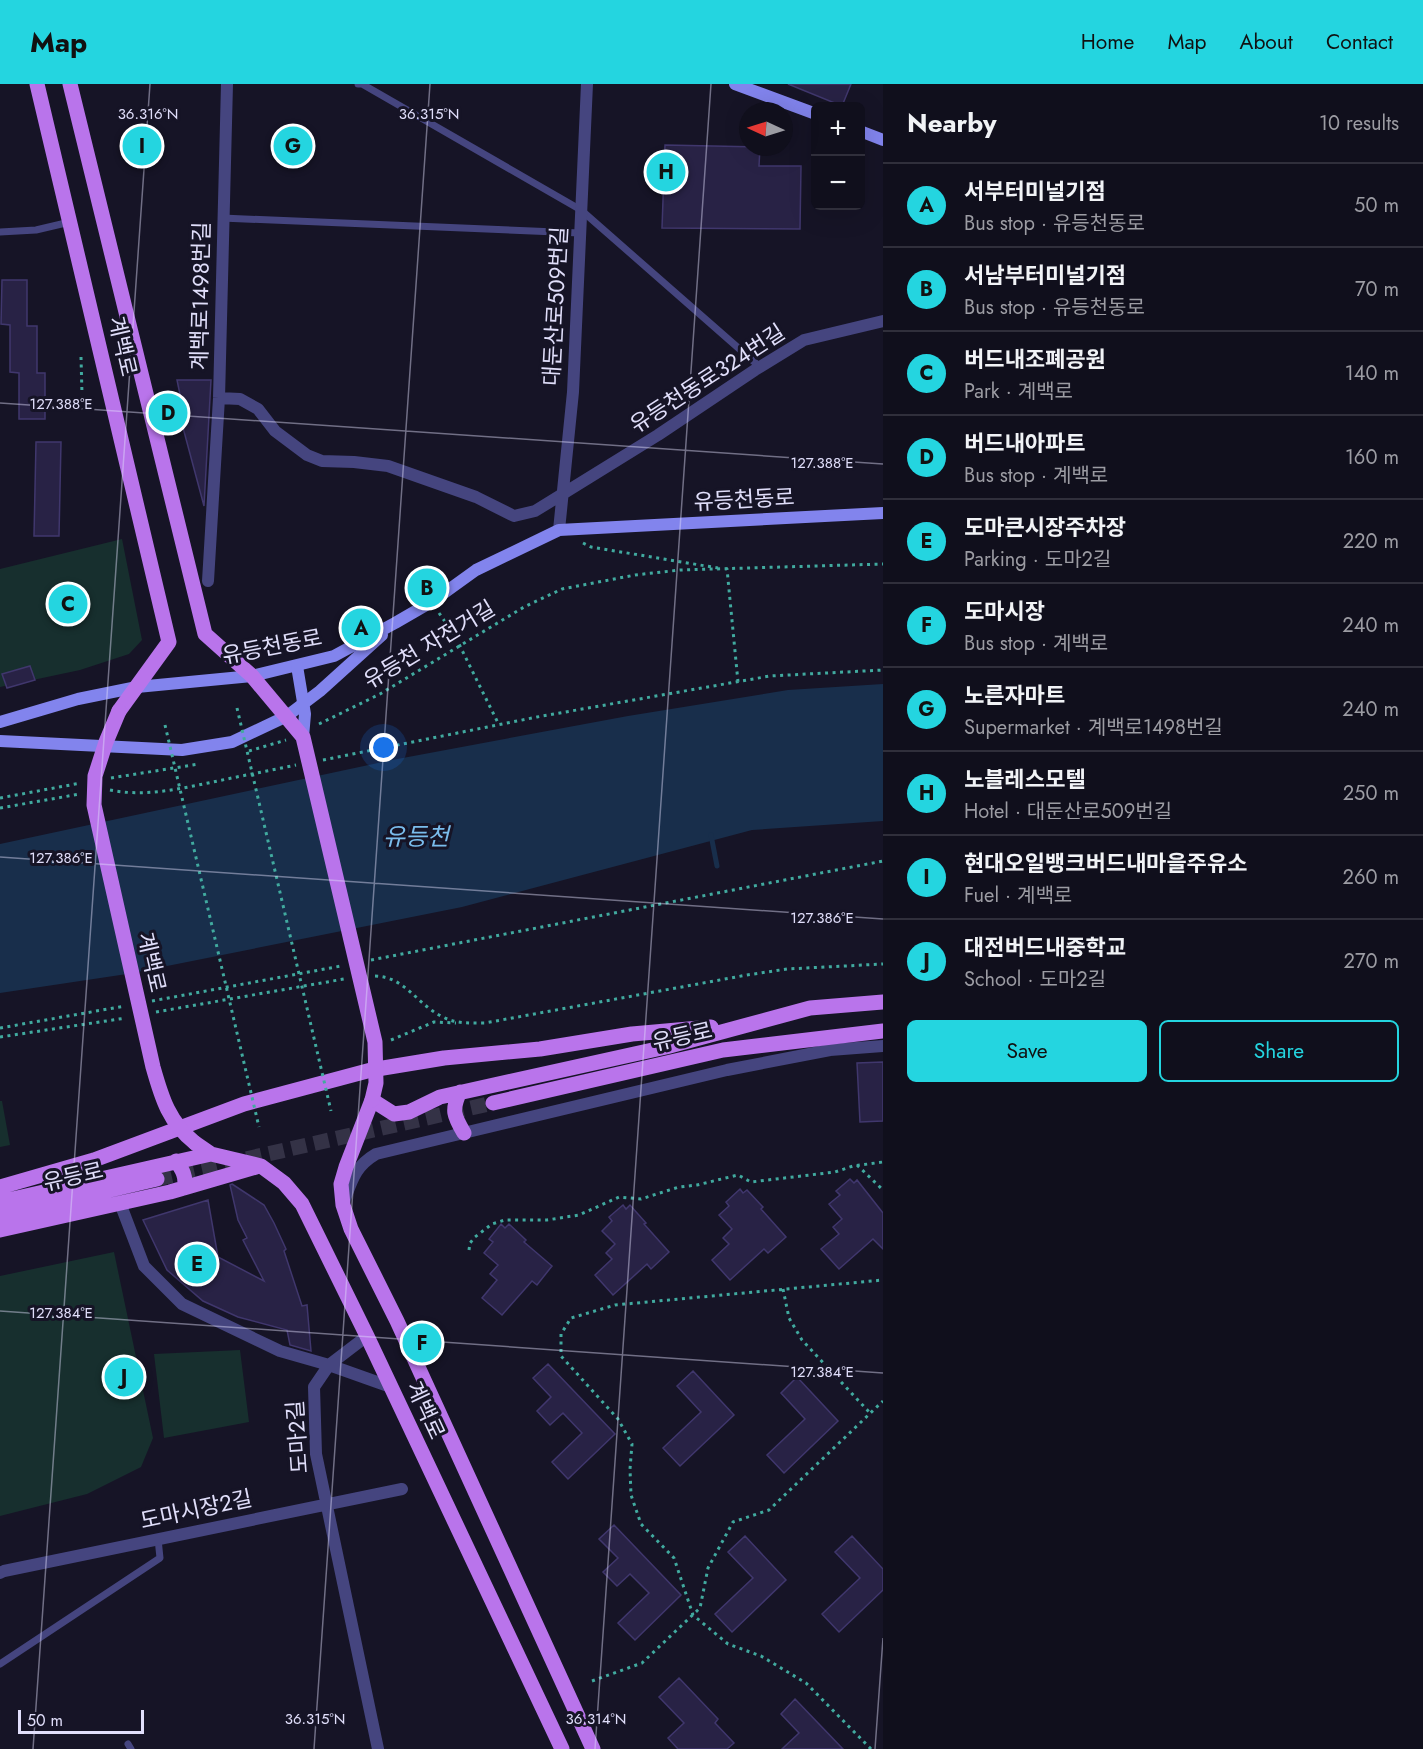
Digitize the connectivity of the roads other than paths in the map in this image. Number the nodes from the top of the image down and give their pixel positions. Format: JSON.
{"nodes":[{"id":1,"x":37,"y":84,"type":"edge"},
{"id":2,"x":70,"y":84,"type":"edge"},
{"id":3,"x":227,"y":84,"type":"edge"},
{"id":4,"x":358,"y":84,"type":"edge"},
{"id":5,"x":587,"y":84,"type":"edge"},
{"id":6,"x":735,"y":84,"type":"edge"},
{"id":7,"x":811,"y":112,"type":"edge"},
{"id":8,"x":865,"y":133,"type":"edge"},
{"id":9,"x":883,"y":140,"type":"edge"},
{"id":10,"x":581,"y":210,"type":"junction"},
{"id":11,"x":222,"y":218,"type":"junction"},
{"id":12,"x":70,"y":222,"type":"junction"},
{"id":13,"x":0,"y":232,"type":"edge"},
{"id":14,"x":580,"y":233,"type":"junction"},
{"id":15,"x":883,"y":321,"type":"edge"},
{"id":16,"x":760,"y":367,"type":"junction"},
{"id":17,"x":219,"y":398,"type":"junction"},
{"id":18,"x":563,"y":493,"type":"junction"},
{"id":19,"x":883,"y":513,"type":"edge"},
{"id":20,"x":559,"y":530,"type":"junction"},
{"id":21,"x":208,"y":581,"type":"dead end"},
{"id":22,"x":395,"y":623,"type":"junction"},
{"id":23,"x":297,"y":666,"type":"junction"},
{"id":24,"x":252,"y":676,"type":"junction"},
{"id":25,"x":137,"y":687,"type":"junction"},
{"id":26,"x":0,"y":722,"type":"edge"},
{"id":27,"x":303,"y":734,"type":"junction"},
{"id":28,"x":0,"y":741,"type":"edge"},
{"id":29,"x":883,"y":1002,"type":"edge"},
{"id":30,"x":747,"y":1024,"type":"junction"},
{"id":31,"x":883,"y":1031,"type":"edge"},
{"id":32,"x":883,"y":1046,"type":"edge"},
{"id":33,"x":460,"y":1092,"type":"junction"},
{"id":34,"x":372,"y":1100,"type":"junction"},
{"id":35,"x":493,"y":1103,"type":"tunnel mouth"},
{"id":36,"x":464,"y":1133,"type":"junction"},
{"id":37,"x":211,"y":1154,"type":"junction"},
{"id":38,"x":176,"y":1161,"type":"junction"},
{"id":39,"x":261,"y":1166,"type":"junction"},
{"id":40,"x":157,"y":1179,"type":"tunnel mouth"},
{"id":41,"x":0,"y":1187,"type":"edge"},
{"id":42,"x":184,"y":1188,"type":"junction"},
{"id":43,"x":0,"y":1202,"type":"edge"},
{"id":44,"x":120,"y":1203,"type":"junction"},
{"id":45,"x":343,"y":1205,"type":"junction"},
{"id":46,"x":0,"y":1216,"type":"edge"},
{"id":47,"x":0,"y":1230,"type":"edge"},
{"id":48,"x":367,"y":1336,"type":"junction"},
{"id":49,"x":329,"y":1365,"type":"junction"},
{"id":50,"x":390,"y":1387,"type":"junction"},
{"id":51,"x":402,"y":1489,"type":"dead end"},
{"id":52,"x":325,"y":1504,"type":"junction"},
{"id":53,"x":158,"y":1539,"type":"junction"},
{"id":54,"x":0,"y":1573,"type":"edge"},
{"id":55,"x":0,"y":1664,"type":"edge"},
{"id":56,"x":378,"y":1749,"type":"edge"},
{"id":57,"x":562,"y":1749,"type":"edge"},
{"id":58,"x":593,"y":1749,"type":"edge"}],
"edges":[{"from":1,"to":12,"type":"main road","name":"계백로"},
{"from":2,"to":24,"type":"main road","name":"계백로"},
{"from":3,"to":11,"type":"street","name":"계백로1498번길"},
{"from":4,"to":10,"type":"lane"},
{"from":5,"to":10,"type":"street","name":"대둔산로509번길"},
{"from":6,"to":7,"type":"main road"},
{"from":8,"to":9,"type":"main road"},
{"from":10,"to":14,"type":"street","name":"대둔산로509번길"},
{"from":10,"to":16,"type":"lane"},
{"from":11,"to":14,"type":"lane"},
{"from":11,"to":17,"type":"street","name":"계백로1498번길"},
{"from":12,"to":13,"type":"lane"},
{"from":12,"to":25,"type":"main road","name":"계백로"},
{"from":14,"to":18,"type":"street","name":"대둔산로509번길"},
{"from":15,"to":16,"type":"street","name":"유등천동로324번길"},
{"from":16,"to":18,"type":"street","name":"유등천동로324번길"},
{"from":17,"to":18,"type":"street","name":"유등천동로324번길"},
{"from":17,"to":21,"type":"street","name":"계백로1498번길"},
{"from":18,"to":20,"type":"street","name":"대둔산로509번길"},
{"from":19,"to":20,"type":"main road","name":"유등천동로"},
{"from":20,"to":22,"type":"main road","name":"유등천동로"},
{"from":22,"to":23,"type":"main road","name":"유등천동로"},
{"from":22,"to":28,"type":"main road"},
{"from":23,"to":24,"type":"main road","name":"유등천동로"},
{"from":23,"to":27,"type":"main road","bridge":true},
{"from":24,"to":25,"type":"main road","name":"유등천동로"},
{"from":24,"to":27,"type":"main road","name":"계백로","bridge":true},
{"from":25,"to":26,"type":"main road","name":"유등천동로"},
{"from":25,"to":37,"type":"main road","name":"계백로","bridge":true},
{"from":27,"to":34,"type":"main road","name":"계백로","bridge":true},
{"from":29,"to":30,"type":"main road"},
{"from":30,"to":33,"type":"main road"},
{"from":30,"to":41,"type":"main road"},
{"from":31,"to":35,"type":"main road","name":"유등로"},
{"from":32,"to":36,"type":"street"},
{"from":33,"to":34,"type":"main road"},
{"from":33,"to":36,"type":"main road"},
{"from":34,"to":45,"type":"main road","name":"계백로"},
{"from":36,"to":45,"type":"street"},
{"from":37,"to":38,"type":"main road"},
{"from":37,"to":39,"type":"main road","name":"계백로"},
{"from":38,"to":42,"type":"main road"},
{"from":38,"to":43,"type":"main road"},
{"from":39,"to":42,"type":"main road"},
{"from":39,"to":48,"type":"main road","name":"계백로"},
{"from":40,"to":46,"type":"main road","name":"유등로"},
{"from":42,"to":44,"type":"main road"},
{"from":44,"to":47,"type":"main road"},
{"from":44,"to":49,"type":"street"},
{"from":45,"to":58,"type":"main road","name":"계백로"},
{"from":48,"to":49,"type":"street"},
{"from":48,"to":50,"type":"main road","name":"계백로"},
{"from":49,"to":50,"type":"street"},
{"from":49,"to":52,"type":"street","name":"도마2길"},
{"from":50,"to":57,"type":"main road","name":"계백로"},
{"from":51,"to":52,"type":"street","name":"도마시장2길"},
{"from":52,"to":53,"type":"street","name":"도마시장2길"},
{"from":52,"to":56,"type":"street","name":"도마2길"},
{"from":53,"to":54,"type":"street","name":"도마시장2길"},
{"from":53,"to":55,"type":"lane"}]}
